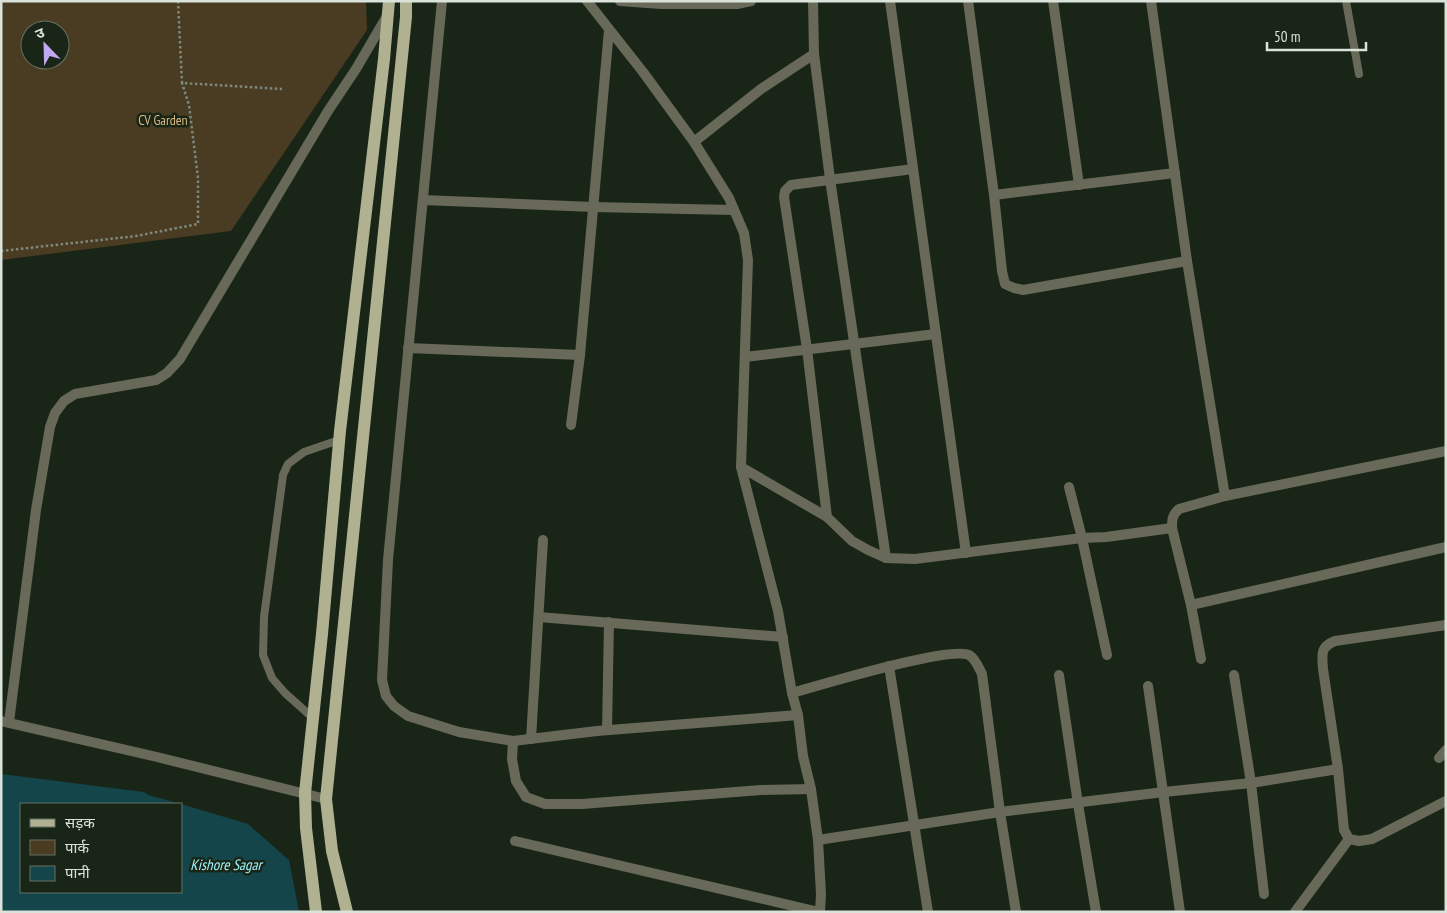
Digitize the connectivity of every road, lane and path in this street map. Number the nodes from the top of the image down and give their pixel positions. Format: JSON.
{"nodes":[{"id":1,"x":178,"y":1,"type":"edge"},
{"id":2,"x":406,"y":1,"type":"edge"},
{"id":3,"x":442,"y":1,"type":"edge"},
{"id":4,"x":587,"y":1,"type":"edge"},
{"id":5,"x":620,"y":1,"type":"edge"},
{"id":6,"x":751,"y":1,"type":"edge"},
{"id":7,"x":813,"y":1,"type":"edge"},
{"id":8,"x":890,"y":1,"type":"edge"},
{"id":9,"x":968,"y":1,"type":"edge"},
{"id":10,"x":1053,"y":1,"type":"edge"},
{"id":11,"x":1151,"y":1,"type":"edge"},
{"id":12,"x":1346,"y":1,"type":"edge"},
{"id":13,"x":389,"y":7,"type":"edge"},
{"id":14,"x":610,"y":30,"type":"junction"},
{"id":15,"x":814,"y":54,"type":"junction"},
{"id":16,"x":1359,"y":74,"type":"dead end"},
{"id":17,"x":182,"y":83,"type":"junction"},
{"id":18,"x":282,"y":89,"type":"dead end"},
{"id":19,"x":694,"y":142,"type":"junction"},
{"id":20,"x":913,"y":169,"type":"junction"},
{"id":21,"x":1175,"y":173,"type":"junction"},
{"id":22,"x":830,"y":179,"type":"junction"},
{"id":23,"x":1080,"y":185,"type":"junction"},
{"id":24,"x":994,"y":196,"type":"junction"},
{"id":25,"x":423,"y":200,"type":"junction"},
{"id":26,"x":593,"y":207,"type":"junction"},
{"id":27,"x":734,"y":210,"type":"junction"},
{"id":28,"x":1,"y":251,"type":"edge"},
{"id":29,"x":1187,"y":261,"type":"junction"},
{"id":30,"x":936,"y":334,"type":"junction"},
{"id":31,"x":855,"y":344,"type":"junction"},
{"id":32,"x":408,"y":348,"type":"junction"},
{"id":33,"x":807,"y":349,"type":"junction"},
{"id":34,"x":580,"y":355,"type":"junction"},
{"id":35,"x":745,"y":357,"type":"junction"},
{"id":36,"x":571,"y":425,"type":"dead end"},
{"id":37,"x":339,"y":440,"type":"junction"},
{"id":38,"x":1446,"y":451,"type":"edge"},
{"id":39,"x":741,"y":467,"type":"junction"},
{"id":40,"x":1069,"y":487,"type":"dead end"},
{"id":41,"x":1225,"y":496,"type":"junction"},
{"id":42,"x":827,"y":517,"type":"junction"},
{"id":43,"x":1172,"y":528,"type":"junction"},
{"id":44,"x":1082,"y":538,"type":"junction"},
{"id":45,"x":543,"y":540,"type":"dead end"},
{"id":46,"x":1446,"y":547,"type":"edge"},
{"id":47,"x":966,"y":553,"type":"junction"},
{"id":48,"x":886,"y":558,"type":"junction"},
{"id":49,"x":1191,"y":605,"type":"junction"},
{"id":50,"x":539,"y":617,"type":"junction"},
{"id":51,"x":609,"y":622,"type":"junction"},
{"id":52,"x":1446,"y":625,"type":"edge"},
{"id":53,"x":782,"y":637,"type":"junction"},
{"id":54,"x":1107,"y":655,"type":"dead end"},
{"id":55,"x":1201,"y":659,"type":"dead end"},
{"id":56,"x":889,"y":666,"type":"junction"},
{"id":57,"x":1059,"y":675,"type":"dead end"},
{"id":58,"x":1234,"y":675,"type":"dead end"},
{"id":59,"x":1148,"y":686,"type":"dead end"},
{"id":60,"x":792,"y":692,"type":"junction"},
{"id":61,"x":798,"y":714,"type":"junction"},
{"id":62,"x":313,"y":718,"type":"junction"},
{"id":63,"x":5,"y":722,"type":"edge"},
{"id":64,"x":607,"y":730,"type":"junction"},
{"id":65,"x":531,"y":739,"type":"junction"},
{"id":66,"x":513,"y":741,"type":"junction"},
{"id":67,"x":1338,"y":769,"type":"junction"},
{"id":68,"x":1251,"y":783,"type":"junction"},
{"id":69,"x":811,"y":789,"type":"junction"},
{"id":70,"x":1164,"y":792,"type":"junction"},
{"id":71,"x":305,"y":793,"type":"junction"},
{"id":72,"x":326,"y":799,"type":"junction"},
{"id":73,"x":1446,"y":801,"type":"edge"},
{"id":74,"x":1078,"y":804,"type":"junction"},
{"id":75,"x":1000,"y":812,"type":"junction"},
{"id":76,"x":915,"y":826,"type":"junction"},
{"id":77,"x":1349,"y":839,"type":"junction"},
{"id":78,"x":818,"y":840,"type":"junction"},
{"id":79,"x":516,"y":841,"type":"dead end"},
{"id":80,"x":1264,"y":894,"type":"dead end"},
{"id":81,"x":316,"y":912,"type":"edge"},
{"id":82,"x":347,"y":912,"type":"edge"},
{"id":83,"x":820,"y":912,"type":"edge"},
{"id":84,"x":928,"y":912,"type":"edge"},
{"id":85,"x":1016,"y":912,"type":"edge"},
{"id":86,"x":1096,"y":912,"type":"edge"},
{"id":87,"x":1180,"y":912,"type":"edge"},
{"id":88,"x":1295,"y":912,"type":"edge"}],
"edges":[{"from":1,"to":17,"type":"path"},
{"from":2,"to":72,"type":"main road"},
{"from":3,"to":25,"type":"street"},
{"from":4,"to":14,"type":"street"},
{"from":5,"to":6,"type":"street"},
{"from":7,"to":15,"type":"street"},
{"from":8,"to":20,"type":"street"},
{"from":9,"to":24,"type":"street"},
{"from":10,"to":23,"type":"street"},
{"from":11,"to":21,"type":"street"},
{"from":12,"to":16,"type":"lane"},
{"from":13,"to":37,"type":"main road"},
{"from":13,"to":63,"type":"street"},
{"from":14,"to":19,"type":"street"},
{"from":14,"to":26,"type":"street"},
{"from":15,"to":19,"type":"street"},
{"from":15,"to":22,"type":"street"},
{"from":17,"to":18,"type":"path"},
{"from":17,"to":28,"type":"path"},
{"from":19,"to":27,"type":"street"},
{"from":20,"to":22,"type":"street"},
{"from":20,"to":30,"type":"street"},
{"from":21,"to":23,"type":"street"},
{"from":21,"to":29,"type":"street"},
{"from":22,"to":31,"type":"street"},
{"from":22,"to":33,"type":"street"},
{"from":23,"to":24,"type":"street"},
{"from":24,"to":29,"type":"street"},
{"from":25,"to":26,"type":"street"},
{"from":25,"to":32,"type":"street"},
{"from":26,"to":27,"type":"street"},
{"from":26,"to":34,"type":"street"},
{"from":27,"to":35,"type":"street"},
{"from":29,"to":41,"type":"street"},
{"from":30,"to":31,"type":"street"},
{"from":30,"to":47,"type":"street"},
{"from":31,"to":33,"type":"street"},
{"from":31,"to":48,"type":"street"},
{"from":32,"to":34,"type":"street"},
{"from":32,"to":66,"type":"street"},
{"from":33,"to":35,"type":"street"},
{"from":33,"to":42,"type":"street"},
{"from":34,"to":36,"type":"street"},
{"from":35,"to":39,"type":"street"},
{"from":37,"to":62,"type":"main road"},
{"from":37,"to":62,"type":"lane"},
{"from":38,"to":41,"type":"street"},
{"from":39,"to":42,"type":"street"},
{"from":39,"to":53,"type":"street"},
{"from":40,"to":44,"type":"street"},
{"from":41,"to":43,"type":"street"},
{"from":42,"to":48,"type":"street"},
{"from":43,"to":44,"type":"street"},
{"from":43,"to":49,"type":"street"},
{"from":44,"to":47,"type":"street"},
{"from":44,"to":54,"type":"street"},
{"from":45,"to":50,"type":"street"},
{"from":46,"to":49,"type":"street"},
{"from":47,"to":48,"type":"street"},
{"from":49,"to":55,"type":"street"},
{"from":50,"to":51,"type":"street"},
{"from":50,"to":65,"type":"street"},
{"from":51,"to":53,"type":"street"},
{"from":51,"to":64,"type":"street"},
{"from":52,"to":67,"type":"street"},
{"from":53,"to":60,"type":"street"},
{"from":56,"to":60,"type":"street"},
{"from":56,"to":75,"type":"street"},
{"from":56,"to":76,"type":"street"},
{"from":57,"to":74,"type":"street"},
{"from":58,"to":68,"type":"street"},
{"from":59,"to":70,"type":"street"},
{"from":60,"to":61,"type":"street"},
{"from":61,"to":64,"type":"street"},
{"from":61,"to":69,"type":"street"},
{"from":62,"to":71,"type":"main road"},
{"from":63,"to":71,"type":"street"},
{"from":64,"to":65,"type":"street"},
{"from":65,"to":66,"type":"street"},
{"from":66,"to":69,"type":"street"},
{"from":67,"to":68,"type":"street"},
{"from":67,"to":77,"type":"street"},
{"from":68,"to":70,"type":"street"},
{"from":68,"to":80,"type":"street"},
{"from":69,"to":78,"type":"street"},
{"from":70,"to":74,"type":"street"},
{"from":70,"to":87,"type":"street"},
{"from":71,"to":72,"type":"street"},
{"from":71,"to":81,"type":"main road"},
{"from":72,"to":82,"type":"main road"},
{"from":73,"to":77,"type":"street"},
{"from":74,"to":75,"type":"street"},
{"from":74,"to":86,"type":"street"},
{"from":75,"to":76,"type":"street"},
{"from":75,"to":85,"type":"street"},
{"from":76,"to":78,"type":"street"},
{"from":76,"to":84,"type":"street"},
{"from":77,"to":88,"type":"street"},
{"from":78,"to":83,"type":"street"},
{"from":79,"to":83,"type":"street"}]}
